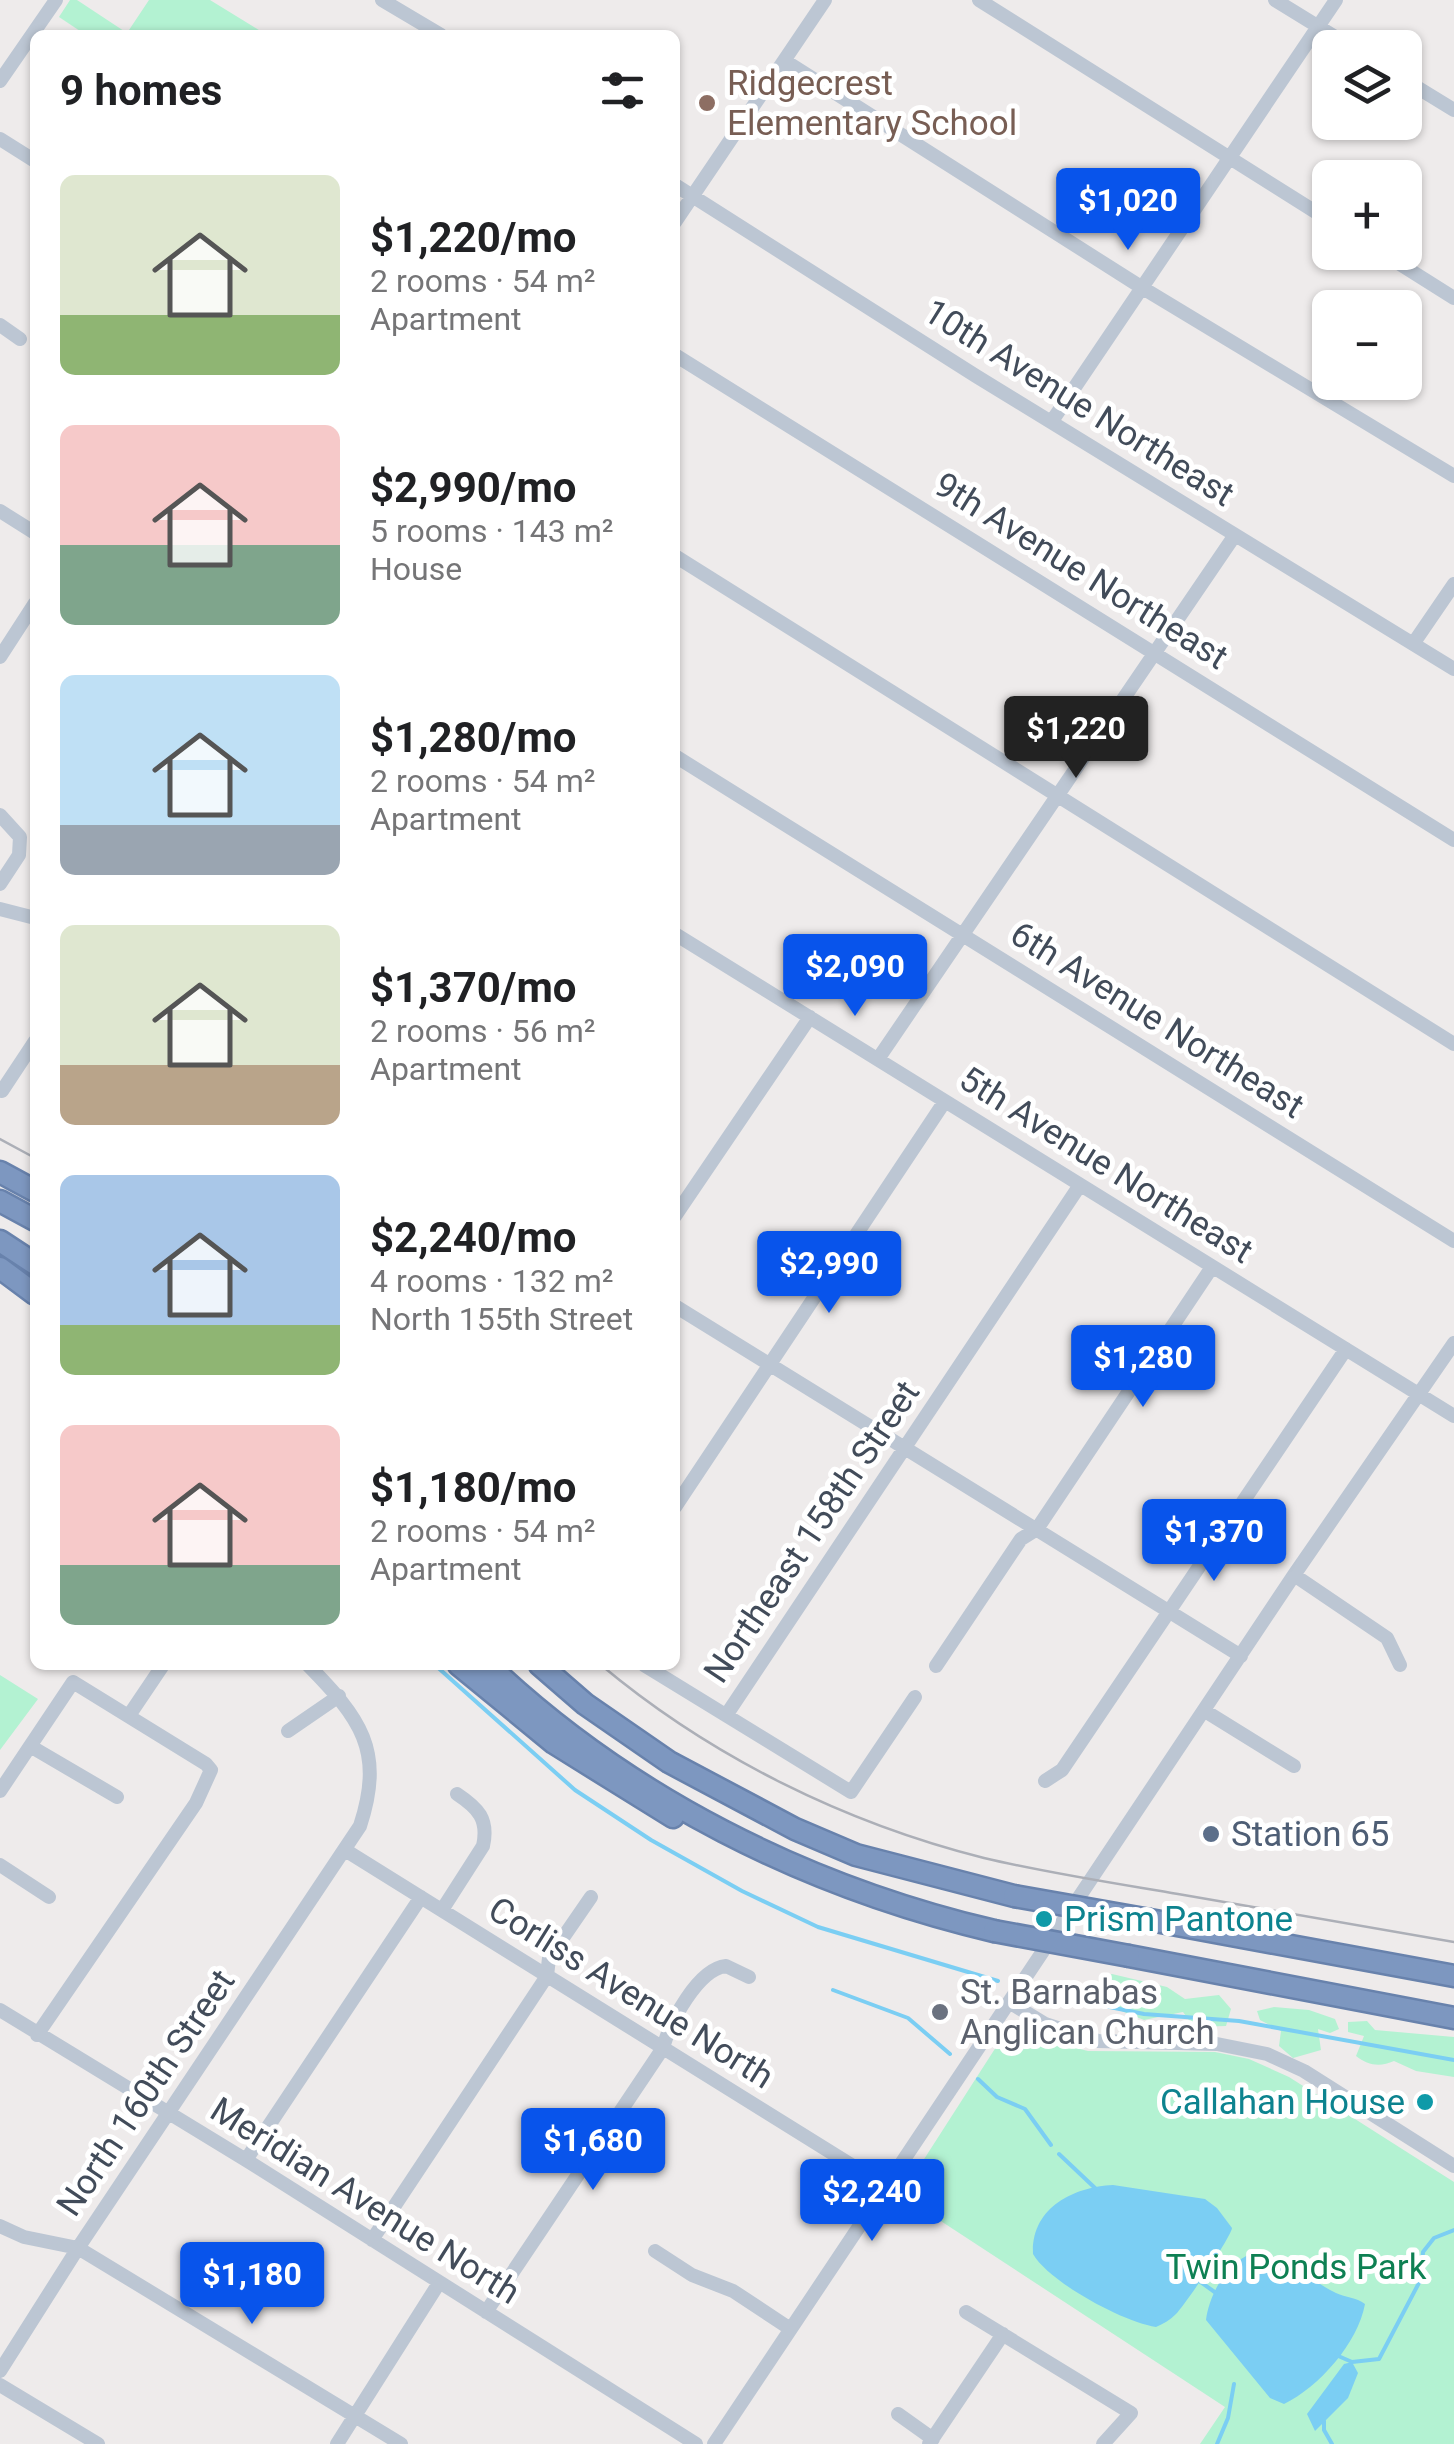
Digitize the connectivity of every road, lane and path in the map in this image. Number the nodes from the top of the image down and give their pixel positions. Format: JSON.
{"nodes":[{"id":1,"x":56,"y":0,"type":"edge"},
{"id":2,"x":382,"y":0,"type":"edge"},
{"id":3,"x":826,"y":0,"type":"edge"},
{"id":4,"x":979,"y":0,"type":"edge"},
{"id":5,"x":1275,"y":0,"type":"edge"},
{"id":6,"x":1336,"y":0,"type":"edge"},
{"id":7,"x":1317,"y":26,"type":"junction"},
{"id":8,"x":35,"y":30,"type":"edge"},
{"id":9,"x":433,"y":30,"type":"edge"},
{"id":10,"x":1324,"y":30,"type":"edge"},
{"id":11,"x":30,"y":38,"type":"edge"},
{"id":12,"x":784,"y":60,"type":"junction"},
{"id":13,"x":0,"y":81,"type":"edge"},
{"id":14,"x":1422,"y":90,"type":"edge"},
{"id":15,"x":1454,"y":110,"type":"edge"},
{"id":16,"x":0,"y":140,"type":"edge"},
{"id":17,"x":30,"y":158,"type":"edge"},
{"id":18,"x":1229,"y":158,"type":"junction"},
{"id":19,"x":680,"y":188,"type":"edge"},
{"id":20,"x":693,"y":196,"type":"junction"},
{"id":21,"x":1312,"y":210,"type":"edge"},
{"id":22,"x":680,"y":215,"type":"edge"},
{"id":23,"x":1410,"y":270,"type":"edge"},
{"id":24,"x":1140,"y":287,"type":"junction"},
{"id":25,"x":1454,"y":298,"type":"edge"},
{"id":26,"x":0,"y":325,"type":"edge"},
{"id":27,"x":20,"y":339,"type":"dead end"},
{"id":28,"x":680,"y":359,"type":"edge"},
{"id":29,"x":1052,"y":421,"type":"junction"},
{"id":30,"x":1454,"y":476,"type":"edge"},
{"id":31,"x":0,"y":511,"type":"edge"},
{"id":32,"x":30,"y":530,"type":"edge"},
{"id":33,"x":1235,"y":536,"type":"junction"},
{"id":34,"x":680,"y":559,"type":"edge"},
{"id":35,"x":1454,"y":584,"type":"edge"},
{"id":36,"x":30,"y":611,"type":"edge"},
{"id":37,"x":1414,"y":644,"type":"junction"},
{"id":38,"x":1155,"y":651,"type":"junction"},
{"id":39,"x":0,"y":657,"type":"edge"},
{"id":40,"x":1454,"y":669,"type":"edge"},
{"id":41,"x":680,"y":759,"type":"edge"},
{"id":42,"x":1058,"y":795,"type":"junction"},
{"id":43,"x":0,"y":815,"type":"edge"},
{"id":44,"x":1454,"y":840,"type":"edge"},
{"id":45,"x":0,"y":884,"type":"edge"},
{"id":46,"x":0,"y":909,"type":"edge"},
{"id":47,"x":30,"y":917,"type":"edge"},
{"id":48,"x":965,"y":934,"type":"junction"},
{"id":49,"x":680,"y":937,"type":"edge"},
{"id":50,"x":810,"y":1018,"type":"junction"},
{"id":51,"x":1454,"y":1044,"type":"edge"},
{"id":52,"x":30,"y":1049,"type":"edge"},
{"id":53,"x":878,"y":1059,"type":"junction"},
{"id":54,"x":2,"y":1091,"type":"dead end"},
{"id":55,"x":945,"y":1101,"type":"junction"},
{"id":56,"x":0,"y":1172,"type":"edge"},
{"id":57,"x":1080,"y":1185,"type":"junction"},
{"id":58,"x":30,"y":1188,"type":"edge"},
{"id":59,"x":0,"y":1201,"type":"edge"},
{"id":60,"x":680,"y":1209,"type":"edge"},
{"id":61,"x":30,"y":1217,"type":"edge"},
{"id":62,"x":0,"y":1241,"type":"edge"},
{"id":63,"x":1454,"y":1242,"type":"edge"},
{"id":64,"x":30,"y":1261,"type":"edge"},
{"id":65,"x":1212,"y":1267,"type":"junction"},
{"id":66,"x":0,"y":1268,"type":"edge"},
{"id":67,"x":30,"y":1290,"type":"edge"},
{"id":68,"x":680,"y":1309,"type":"edge"},
{"id":69,"x":1454,"y":1343,"type":"edge"},
{"id":70,"x":1346,"y":1350,"type":"junction"},
{"id":71,"x":770,"y":1365,"type":"junction"},
{"id":72,"x":1420,"y":1394,"type":"junction"},
{"id":73,"x":1454,"y":1416,"type":"edge"},
{"id":74,"x":904,"y":1447,"type":"junction"},
{"id":75,"x":680,"y":1500,"type":"edge"},
{"id":76,"x":1037,"y":1530,"type":"junction"},
{"id":77,"x":1294,"y":1575,"type":"junction"},
{"id":78,"x":1170,"y":1611,"type":"junction"},
{"id":79,"x":1241,"y":1656,"type":"junction"},
{"id":80,"x":1400,"y":1665,"type":"dead end"},
{"id":81,"x":936,"y":1666,"type":"dead end"},
{"id":82,"x":160,"y":1670,"type":"edge"},
{"id":83,"x":313,"y":1670,"type":"edge"},
{"id":84,"x":465,"y":1670,"type":"edge"},
{"id":85,"x":494,"y":1670,"type":"edge"},
{"id":86,"x":545,"y":1670,"type":"edge"},
{"id":87,"x":652,"y":1670,"type":"edge"},
{"id":88,"x":339,"y":1696,"type":"junction"},
{"id":89,"x":915,"y":1697,"type":"dead end"},
{"id":90,"x":1205,"y":1711,"type":"junction"},
{"id":91,"x":130,"y":1714,"type":"junction"},
{"id":92,"x":727,"y":1714,"type":"junction"},
{"id":93,"x":288,"y":1731,"type":"dead end"},
{"id":94,"x":30,"y":1746,"type":"junction"},
{"id":95,"x":1294,"y":1766,"type":"dead end"},
{"id":96,"x":1045,"y":1781,"type":"dead end"},
{"id":97,"x":0,"y":1792,"type":"edge"},
{"id":98,"x":458,"y":1794,"type":"dead end"},
{"id":99,"x":117,"y":1797,"type":"dead end"},
{"id":100,"x":751,"y":1846,"type":"junction"},
{"id":101,"x":346,"y":1850,"type":"junction"},
{"id":102,"x":0,"y":1864,"type":"edge"},
{"id":103,"x":49,"y":1897,"type":"dead end"},
{"id":104,"x":421,"y":1897,"type":"junction"},
{"id":105,"x":591,"y":1897,"type":"dead end"},
{"id":106,"x":442,"y":1910,"type":"junction"},
{"id":107,"x":548,"y":1976,"type":"junction"},
{"id":108,"x":749,"y":1976,"type":"dead end"},
{"id":109,"x":1454,"y":1976,"type":"edge"},
{"id":110,"x":1009,"y":2002,"type":"junction"},
{"id":111,"x":0,"y":2010,"type":"edge"},
{"id":112,"x":1454,"y":2018,"type":"edge"},
{"id":113,"x":38,"y":2034,"type":"junction"},
{"id":114,"x":663,"y":2048,"type":"junction"},
{"id":115,"x":168,"y":2113,"type":"junction"},
{"id":116,"x":246,"y":2160,"type":"junction"},
{"id":117,"x":1454,"y":2166,"type":"edge"},
{"id":118,"x":885,"y":2186,"type":"junction"},
{"id":119,"x":0,"y":2226,"type":"edge"},
{"id":120,"x":372,"y":2240,"type":"junction"},
{"id":121,"x":78,"y":2248,"type":"junction"},
{"id":122,"x":655,"y":2251,"type":"dead end"},
{"id":123,"x":439,"y":2283,"type":"junction"},
{"id":124,"x":486,"y":2312,"type":"junction"},
{"id":125,"x":966,"y":2312,"type":"dead end"},
{"id":126,"x":789,"y":2328,"type":"junction"},
{"id":127,"x":1003,"y":2334,"type":"junction"},
{"id":128,"x":0,"y":2371,"type":"edge"},
{"id":129,"x":0,"y":2386,"type":"edge"},
{"id":130,"x":356,"y":2414,"type":"junction"},
{"id":131,"x":898,"y":2414,"type":"dead end"},
{"id":132,"x":931,"y":2441,"type":"edge"},
{"id":133,"x":98,"y":2444,"type":"edge"},
{"id":134,"x":337,"y":2444,"type":"edge"},
{"id":135,"x":401,"y":2444,"type":"edge"},
{"id":136,"x":696,"y":2444,"type":"edge"},
{"id":137,"x":714,"y":2444,"type":"edge"},
{"id":138,"x":1104,"y":2444,"type":"edge"}],
"edges":[{"from":1,"to":8,"type":"street"},
{"from":2,"to":9,"type":"street"},
{"from":3,"to":12,"type":"street"},
{"from":4,"to":18,"type":"street"},
{"from":5,"to":7,"type":"street"},
{"from":6,"to":7,"type":"street"},
{"from":7,"to":10,"type":"street"},
{"from":7,"to":18,"type":"street"},
{"from":11,"to":13,"type":"street"},
{"from":12,"to":20,"type":"street"},
{"from":12,"to":24,"type":"street"},
{"from":14,"to":15,"type":"street"},
{"from":16,"to":17,"type":"street"},
{"from":18,"to":21,"type":"street"},
{"from":18,"to":24,"type":"street"},
{"from":19,"to":20,"type":"street","name":"10th Avenue Northeast"},
{"from":20,"to":22,"type":"street"},
{"from":20,"to":29,"type":"street","name":"10th Avenue Northeast"},
{"from":23,"to":25,"type":"street"},
{"from":24,"to":29,"type":"street"},
{"from":24,"to":30,"type":"street"},
{"from":26,"to":27,"type":"street"},
{"from":28,"to":38,"type":"street","name":"9th Avenue Northeast"},
{"from":29,"to":33,"type":"street","name":"10th Avenue Northeast"},
{"from":31,"to":32,"type":"street"},
{"from":33,"to":37,"type":"street","name":"10th Avenue Northeast"},
{"from":33,"to":38,"type":"street"},
{"from":34,"to":42,"type":"street"},
{"from":35,"to":37,"type":"street"},
{"from":36,"to":39,"type":"street"},
{"from":37,"to":40,"type":"street","name":"10th Avenue Northeast"},
{"from":38,"to":42,"type":"street"},
{"from":38,"to":44,"type":"street","name":"9th Avenue Northeast"},
{"from":41,"to":48,"type":"street","name":"6th Avenue Northeast"},
{"from":42,"to":48,"type":"street"},
{"from":42,"to":51,"type":"street"},
{"from":43,"to":45,"type":"street"},
{"from":46,"to":47,"type":"street"},
{"from":48,"to":53,"type":"street"},
{"from":48,"to":63,"type":"street","name":"6th Avenue Northeast"},
{"from":49,"to":50,"type":"street","name":"5th Avenue Northeast"},
{"from":50,"to":53,"type":"street","name":"5th Avenue Northeast"},
{"from":50,"to":60,"type":"street"},
{"from":52,"to":54,"type":"street"},
{"from":53,"to":55,"type":"street","name":"5th Avenue Northeast"},
{"from":55,"to":57,"type":"street","name":"5th Avenue Northeast"},
{"from":55,"to":71,"type":"street"},
{"from":56,"to":58,"type":"highway"},
{"from":57,"to":65,"type":"street","name":"5th Avenue Northeast"},
{"from":57,"to":74,"type":"street","name":"Northeast 158th Street"},
{"from":59,"to":61,"type":"highway"},
{"from":62,"to":64,"type":"highway"},
{"from":65,"to":70,"type":"street","name":"5th Avenue Northeast"},
{"from":65,"to":76,"type":"street"},
{"from":66,"to":67,"type":"highway"},
{"from":68,"to":71,"type":"street"},
{"from":69,"to":72,"type":"street"},
{"from":70,"to":72,"type":"street","name":"5th Avenue Northeast"},
{"from":70,"to":78,"type":"street"},
{"from":71,"to":74,"type":"street"},
{"from":71,"to":75,"type":"street"},
{"from":72,"to":73,"type":"street","name":"5th Avenue Northeast"},
{"from":72,"to":77,"type":"street"},
{"from":74,"to":76,"type":"street"},
{"from":74,"to":92,"type":"street","name":"Northeast 158th Street"},
{"from":76,"to":78,"type":"street"},
{"from":76,"to":81,"type":"street"},
{"from":77,"to":79,"type":"street"},
{"from":77,"to":80,"type":"street"},
{"from":78,"to":79,"type":"street"},
{"from":78,"to":96,"type":"street"},
{"from":79,"to":90,"type":"street"},
{"from":82,"to":91,"type":"street"},
{"from":83,"to":88,"type":"street","name":"North 160th Street"},
{"from":84,"to":100,"type":"highway"},
{"from":85,"to":100,"type":"highway"},
{"from":86,"to":109,"type":"highway","bridge":true},
{"from":87,"to":92,"type":"street"},
{"from":88,"to":93,"type":"street"},
{"from":88,"to":101,"type":"street","name":"North 160th Street"},
{"from":89,"to":92,"type":"street"},
{"from":90,"to":95,"type":"street"},
{"from":90,"to":110,"type":"street"},
{"from":91,"to":94,"type":"street"},
{"from":91,"to":113,"type":"street"},
{"from":94,"to":97,"type":"street"},
{"from":94,"to":99,"type":"street"},
{"from":98,"to":106,"type":"street"},
{"from":100,"to":112,"type":"highway","bridge":true},
{"from":101,"to":104,"type":"street","name":"Corliss Avenue North"},
{"from":101,"to":115,"type":"street","name":"North 160th Street"},
{"from":102,"to":103,"type":"street"},
{"from":104,"to":106,"type":"street","name":"Corliss Avenue North"},
{"from":104,"to":116,"type":"street"},
{"from":105,"to":107,"type":"street"},
{"from":106,"to":107,"type":"street","name":"Corliss Avenue North"},
{"from":107,"to":114,"type":"street","name":"Corliss Avenue North"},
{"from":107,"to":120,"type":"street"},
{"from":108,"to":114,"type":"street"},
{"from":110,"to":117,"type":"street"},
{"from":110,"to":118,"type":"street"},
{"from":111,"to":113,"type":"street","name":"Meridian Avenue North"},
{"from":113,"to":115,"type":"street","name":"Meridian Avenue North"},
{"from":114,"to":118,"type":"street","name":"Corliss Avenue North"},
{"from":114,"to":124,"type":"street"},
{"from":115,"to":116,"type":"street","name":"Meridian Avenue North"},
{"from":115,"to":121,"type":"street","name":"North 160th Street"},
{"from":116,"to":120,"type":"street","name":"Meridian Avenue North"},
{"from":118,"to":126,"type":"street"},
{"from":119,"to":121,"type":"street"},
{"from":120,"to":123,"type":"street","name":"Meridian Avenue North"},
{"from":121,"to":128,"type":"street","name":"North 160th Street"},
{"from":121,"to":130,"type":"street"},
{"from":122,"to":126,"type":"street"},
{"from":123,"to":124,"type":"street","name":"Meridian Avenue North"},
{"from":123,"to":130,"type":"street"},
{"from":124,"to":136,"type":"street","name":"Meridian Avenue North"},
{"from":125,"to":127,"type":"street"},
{"from":126,"to":137,"type":"street"},
{"from":127,"to":132,"type":"street"},
{"from":127,"to":138,"type":"street"},
{"from":129,"to":133,"type":"street"},
{"from":130,"to":134,"type":"street"},
{"from":130,"to":135,"type":"street"},
{"from":131,"to":132,"type":"street"}]}
